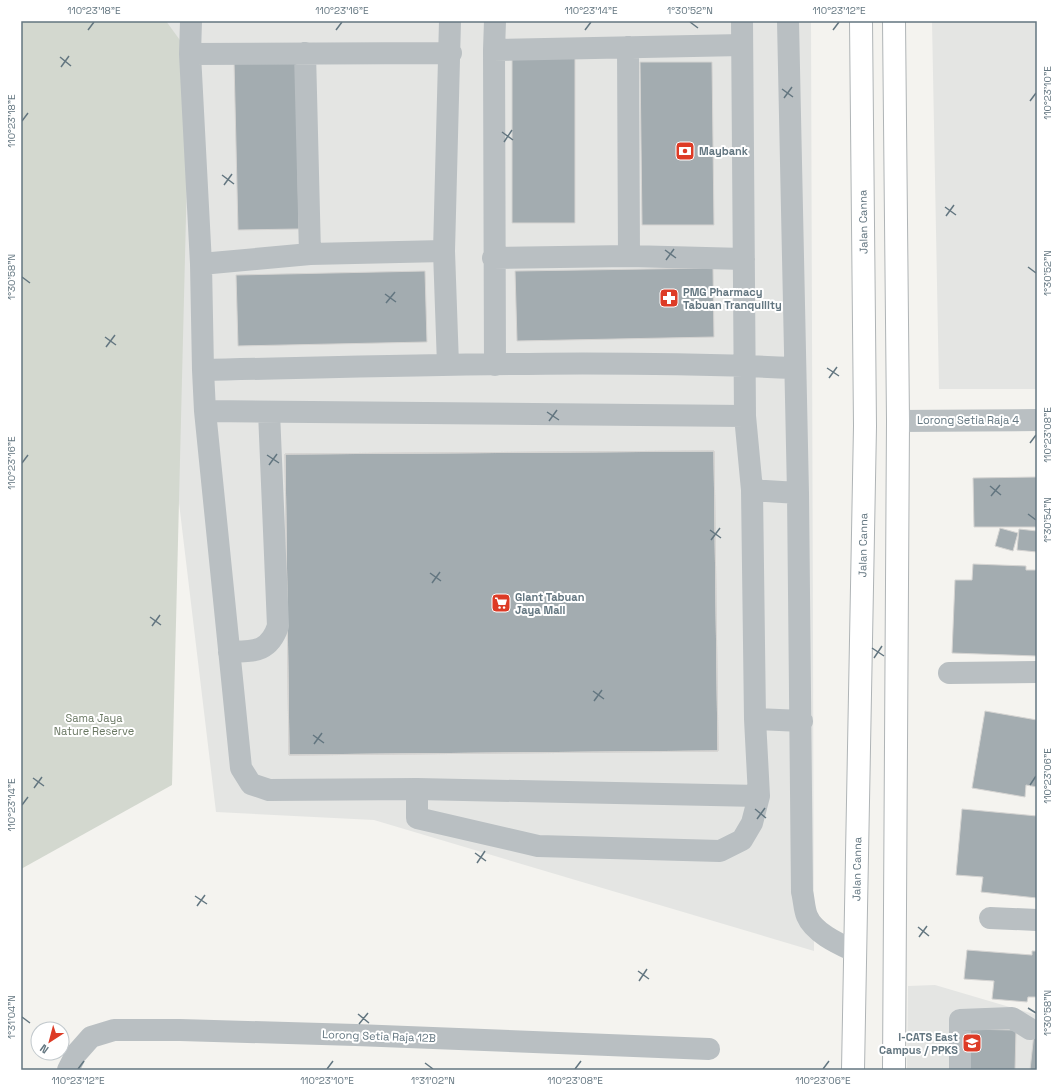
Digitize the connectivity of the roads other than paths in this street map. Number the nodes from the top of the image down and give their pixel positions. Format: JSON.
{"nodes":[{"id":1,"x":191,"y":21,"type":"edge"},
{"id":2,"x":450,"y":21,"type":"edge"},
{"id":3,"x":495,"y":21,"type":"edge"},
{"id":4,"x":742,"y":21,"type":"edge"},
{"id":5,"x":788,"y":21,"type":"edge"},
{"id":6,"x":861,"y":21,"type":"edge"},
{"id":7,"x":894,"y":21,"type":"edge"},
{"id":8,"x":742,"y":45,"type":"junction"},
{"id":9,"x":628,"y":47,"type":"junction"},
{"id":10,"x":494,"y":50,"type":"junction"},
{"id":11,"x":305,"y":53,"type":"junction"},
{"id":12,"x":450,"y":53,"type":"junction"},
{"id":13,"x":190,"y":54,"type":"junction"},
{"id":14,"x":444,"y":251,"type":"junction"},
{"id":15,"x":310,"y":254,"type":"junction"},
{"id":16,"x":629,"y":256,"type":"junction"},
{"id":17,"x":493,"y":258,"type":"junction"},
{"id":18,"x":744,"y":259,"type":"junction"},
{"id":19,"x":201,"y":264,"type":"junction"},
{"id":20,"x":448,"y":365,"type":"junction"},
{"id":21,"x":495,"y":365,"type":"junction"},
{"id":22,"x":744,"y":366,"type":"junction"},
{"id":23,"x":795,"y":368,"type":"junction"},
{"id":24,"x":203,"y":370,"type":"junction"},
{"id":25,"x":205,"y":411,"type":"junction"},
{"id":26,"x":269,"y":412,"type":"junction"},
{"id":27,"x":745,"y":416,"type":"junction"},
{"id":28,"x":1037,"y":420,"type":"edge"},
{"id":29,"x":898,"y":421,"type":"junction"},
{"id":30,"x":752,"y":490,"type":"junction"},
{"id":31,"x":798,"y":493,"type":"junction"},
{"id":32,"x":229,"y":652,"type":"junction"},
{"id":33,"x":1037,"y":672,"type":"edge"},
{"id":34,"x":949,"y":673,"type":"dead end"},
{"id":35,"x":755,"y":719,"type":"junction"},
{"id":36,"x":802,"y":721,"type":"junction"},
{"id":37,"x":417,"y":789,"type":"junction"},
{"id":38,"x":759,"y":796,"type":"junction"},
{"id":39,"x":990,"y":918,"type":"dead end"},
{"id":40,"x":1037,"y":920,"type":"edge"},
{"id":41,"x":854,"y":951,"type":"junction"},
{"id":42,"x":1030,"y":1029,"type":"dead end"},
{"id":43,"x":709,"y":1049,"type":"dead end"},
{"id":44,"x":68,"y":1070,"type":"edge"},
{"id":45,"x":853,"y":1070,"type":"edge"},
{"id":46,"x":894,"y":1070,"type":"edge"},
{"id":47,"x":960,"y":1070,"type":"edge"}],
"edges":[{"from":1,"to":13,"type":"street"},
{"from":2,"to":12,"type":"street"},
{"from":3,"to":10,"type":"street"},
{"from":4,"to":8,"type":"street"},
{"from":5,"to":23,"type":"street"},
{"from":6,"to":41,"type":"highway","name":"Jalan Canna"},
{"from":7,"to":29,"type":"highway"},
{"from":8,"to":9,"type":"street"},
{"from":8,"to":18,"type":"street"},
{"from":9,"to":10,"type":"street"},
{"from":9,"to":16,"type":"street"},
{"from":10,"to":17,"type":"street"},
{"from":11,"to":12,"type":"street"},
{"from":11,"to":13,"type":"street"},
{"from":11,"to":15,"type":"street"},
{"from":12,"to":14,"type":"street"},
{"from":13,"to":19,"type":"street"},
{"from":14,"to":15,"type":"street"},
{"from":14,"to":20,"type":"street"},
{"from":15,"to":19,"type":"street"},
{"from":16,"to":17,"type":"street"},
{"from":16,"to":18,"type":"street"},
{"from":17,"to":21,"type":"street"},
{"from":18,"to":22,"type":"street"},
{"from":19,"to":24,"type":"street"},
{"from":20,"to":21,"type":"street"},
{"from":20,"to":24,"type":"street"},
{"from":21,"to":22,"type":"street"},
{"from":22,"to":23,"type":"street"},
{"from":22,"to":27,"type":"street"},
{"from":23,"to":31,"type":"street"},
{"from":24,"to":25,"type":"street"},
{"from":25,"to":26,"type":"street"},
{"from":25,"to":32,"type":"street"},
{"from":26,"to":27,"type":"street"},
{"from":26,"to":32,"type":"street"},
{"from":27,"to":30,"type":"street"},
{"from":28,"to":29,"type":"street","name":"Lorong Setia Raja 4"},
{"from":29,"to":46,"type":"highway"},
{"from":30,"to":31,"type":"street"},
{"from":30,"to":35,"type":"street"},
{"from":31,"to":36,"type":"street"},
{"from":32,"to":37,"type":"street"},
{"from":33,"to":34,"type":"street"},
{"from":35,"to":36,"type":"street"},
{"from":35,"to":38,"type":"street"},
{"from":36,"to":41,"type":"street"},
{"from":37,"to":38,"type":"street"},
{"from":37,"to":38,"type":"street"},
{"from":39,"to":40,"type":"street"},
{"from":41,"to":45,"type":"highway","name":"Jalan Canna"},
{"from":42,"to":47,"type":"street"},
{"from":43,"to":44,"type":"street","name":"Lorong Setia Raja 12B"}]}
